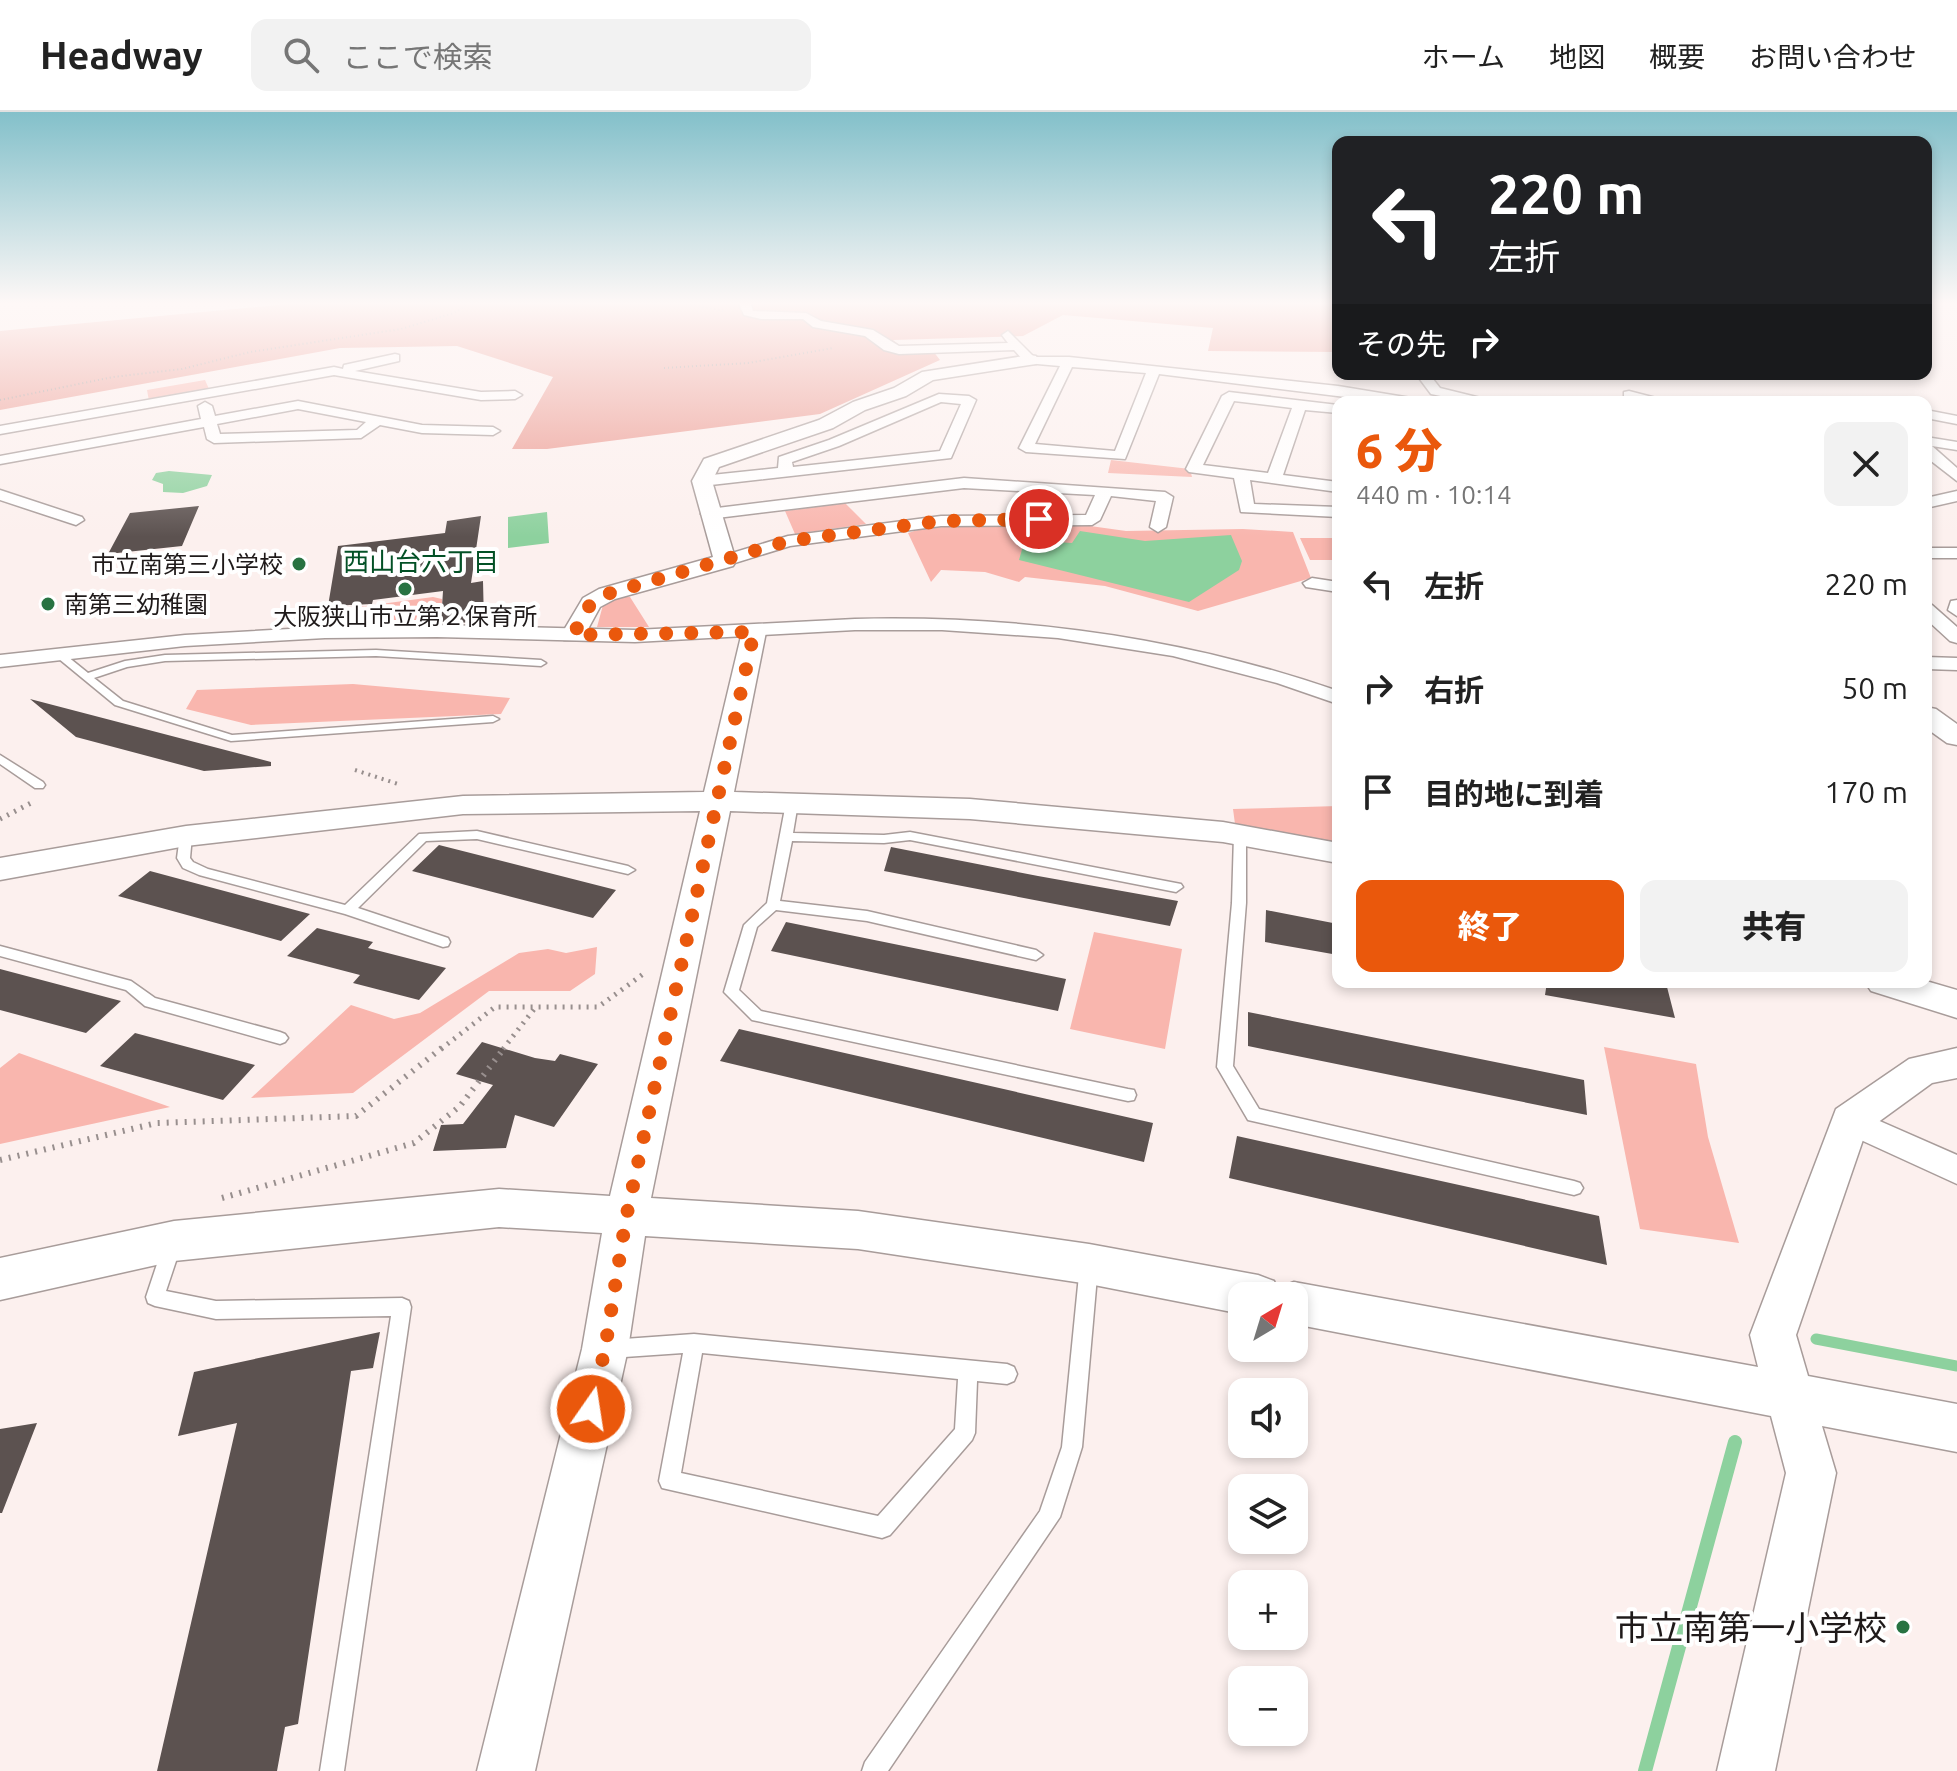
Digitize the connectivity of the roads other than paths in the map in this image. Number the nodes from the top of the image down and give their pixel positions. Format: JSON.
{"nodes":[{"id":1,"x":274,"y":381,"type":"edge"},
{"id":2,"x":367,"y":381,"type":"edge"},
{"id":3,"x":919,"y":381,"type":"edge"},
{"id":4,"x":1059,"y":381,"type":"edge"},
{"id":5,"x":1149,"y":381,"type":"edge"},
{"id":6,"x":1240,"y":381,"type":"edge"},
{"id":7,"x":1428,"y":381,"type":"edge"},
{"id":8,"x":202,"y":394,"type":"junction"},
{"id":9,"x":515,"y":395,"type":"dead end"},
{"id":10,"x":1629,"y":395,"type":"dead end"},
{"id":11,"x":1350,"y":396,"type":"edge"},
{"id":12,"x":1461,"y":396,"type":"edge"},
{"id":13,"x":1633,"y":396,"type":"edge"},
{"id":14,"x":1300,"y":405,"type":"junction"},
{"id":15,"x":1332,"y":408,"type":"edge"},
{"id":16,"x":467,"y":413,"type":"junction"},
{"id":17,"x":1932,"y":415,"type":"edge"},
{"id":18,"x":377,"y":420,"type":"junction"},
{"id":19,"x":1957,"y":420,"type":"edge"},
{"id":20,"x":209,"y":421,"type":"junction"},
{"id":21,"x":0,"y":430,"type":"edge"},
{"id":22,"x":493,"y":431,"type":"dead end"},
{"id":23,"x":1932,"y":442,"type":"edge"},
{"id":24,"x":1957,"y":446,"type":"edge"},
{"id":25,"x":1932,"y":454,"type":"edge"},
{"id":26,"x":946,"y":455,"type":"junction"},
{"id":27,"x":0,"y":460,"type":"edge"},
{"id":28,"x":786,"y":472,"type":"junction"},
{"id":29,"x":1241,"y":473,"type":"junction"},
{"id":30,"x":1957,"y":476,"type":"edge"},
{"id":31,"x":1274,"y":478,"type":"junction"},
{"id":32,"x":702,"y":481,"type":"junction"},
{"id":33,"x":964,"y":483,"type":"junction"},
{"id":34,"x":1332,"y":486,"type":"edge"},
{"id":35,"x":1105,"y":491,"type":"junction"},
{"id":36,"x":0,"y":495,"type":"edge"},
{"id":37,"x":1957,"y":496,"type":"edge"},
{"id":38,"x":1932,"y":502,"type":"edge"},
{"id":39,"x":1332,"y":512,"type":"edge"},
{"id":40,"x":709,"y":514,"type":"junction"},
{"id":41,"x":76,"y":520,"type":"dead end"},
{"id":42,"x":1158,"y":527,"type":"dead end"},
{"id":43,"x":1932,"y":553,"type":"edge"},
{"id":44,"x":1957,"y":553,"type":"edge"},
{"id":45,"x":725,"y":561,"type":"junction"},
{"id":46,"x":1312,"y":583,"type":"dead end"},
{"id":47,"x":1332,"y":586,"type":"edge"},
{"id":48,"x":1956,"y":608,"type":"edge"},
{"id":49,"x":1932,"y":609,"type":"edge"},
{"id":50,"x":1932,"y":614,"type":"edge"},
{"id":51,"x":754,"y":632,"type":"junction"},
{"id":52,"x":573,"y":635,"type":"junction"},
{"id":53,"x":1957,"y":637,"type":"edge"},
{"id":54,"x":58,"y":654,"type":"junction"},
{"id":55,"x":0,"y":661,"type":"edge"},
{"id":56,"x":541,"y":663,"type":"dead end"},
{"id":57,"x":1932,"y":663,"type":"edge"},
{"id":58,"x":1957,"y":664,"type":"edge"},
{"id":59,"x":86,"y":677,"type":"junction"},
{"id":60,"x":1332,"y":696,"type":"edge"},
{"id":61,"x":493,"y":719,"type":"dead end"},
{"id":62,"x":1932,"y":719,"type":"edge"},
{"id":63,"x":1957,"y":737,"type":"edge"},
{"id":64,"x":0,"y":759,"type":"edge"},
{"id":65,"x":39,"y":785,"type":"dead end"},
{"id":66,"x":720,"y":801,"type":"junction"},
{"id":67,"x":792,"y":803,"type":"junction"},
{"id":68,"x":1240,"y":835,"type":"junction"},
{"id":69,"x":186,"y":836,"type":"junction"},
{"id":70,"x":786,"y":837,"type":"junction"},
{"id":71,"x":1332,"y":852,"type":"edge"},
{"id":72,"x":0,"y":869,"type":"edge"},
{"id":73,"x":628,"y":870,"type":"dead end"},
{"id":74,"x":1176,"y":887,"type":"dead end"},
{"id":75,"x":773,"y":905,"type":"junction"},
{"id":76,"x":348,"y":910,"type":"junction"},
{"id":77,"x":443,"y":942,"type":"dead end"},
{"id":78,"x":0,"y":951,"type":"edge"},
{"id":79,"x":1036,"y":955,"type":"dead end"},
{"id":80,"x":1903,"y":988,"type":"edge"},
{"id":81,"x":1957,"y":1004,"type":"edge"},
{"id":82,"x":280,"y":1038,"type":"dead end"},
{"id":83,"x":1957,"y":1063,"type":"edge"},
{"id":84,"x":1128,"y":1095,"type":"dead end"},
{"id":85,"x":1850,"y":1121,"type":"junction"},
{"id":86,"x":1957,"y":1170,"type":"edge"},
{"id":87,"x":1574,"y":1188,"type":"dead end"},
{"id":88,"x":626,"y":1218,"type":"junction"},
{"id":89,"x":174,"y":1241,"type":"junction"},
{"id":90,"x":1089,"y":1264,"type":"junction"},
{"id":91,"x":0,"y":1279,"type":"edge"},
{"id":92,"x":1228,"y":1290,"type":"edge"},
{"id":93,"x":1308,"y":1306,"type":"edge"},
{"id":94,"x":694,"y":1343,"type":"junction"},
{"id":95,"x":605,"y":1349,"type":"junction"},
{"id":96,"x":968,"y":1370,"type":"junction"},
{"id":97,"x":1007,"y":1374,"type":"dead end"},
{"id":98,"x":1787,"y":1395,"type":"junction"},
{"id":99,"x":1957,"y":1428,"type":"edge"},
{"id":100,"x":332,"y":1771,"type":"edge"},
{"id":101,"x":506,"y":1771,"type":"edge"},
{"id":102,"x":874,"y":1771,"type":"edge"},
{"id":103,"x":1746,"y":1771,"type":"edge"}],
"edges":[{"from":1,"to":8,"type":"street"},
{"from":2,"to":16,"type":"street"},
{"from":3,"to":32,"type":"street"},
{"from":4,"to":5,"type":"street"},
{"from":6,"to":11,"type":"street"},
{"from":7,"to":12,"type":"street"},
{"from":8,"to":20,"type":"street"},
{"from":8,"to":21,"type":"street"},
{"from":9,"to":16,"type":"street"},
{"from":10,"to":13,"type":"street"},
{"from":14,"to":15,"type":"street"},
{"from":14,"to":29,"type":"street"},
{"from":14,"to":31,"type":"street"},
{"from":16,"to":18,"type":"street"},
{"from":16,"to":22,"type":"street"},
{"from":17,"to":19,"type":"street"},
{"from":18,"to":20,"type":"street"},
{"from":18,"to":20,"type":"street"},
{"from":20,"to":27,"type":"street"},
{"from":23,"to":24,"type":"street"},
{"from":25,"to":30,"type":"street"},
{"from":26,"to":28,"type":"street"},
{"from":26,"to":28,"type":"street"},
{"from":26,"to":33,"type":"street"},
{"from":28,"to":32,"type":"street"},
{"from":29,"to":31,"type":"street"},
{"from":29,"to":39,"type":"street"},
{"from":31,"to":34,"type":"street"},
{"from":32,"to":40,"type":"street"},
{"from":33,"to":35,"type":"street"},
{"from":33,"to":40,"type":"street"},
{"from":35,"to":42,"type":"street"},
{"from":35,"to":45,"type":"street"},
{"from":36,"to":41,"type":"street"},
{"from":37,"to":38,"type":"street"},
{"from":40,"to":45,"type":"street"},
{"from":43,"to":44,"type":"street"},
{"from":45,"to":52,"type":"street"},
{"from":46,"to":47,"type":"street"},
{"from":48,"to":49,"type":"street"},
{"from":50,"to":53,"type":"street"},
{"from":51,"to":52,"type":"street"},
{"from":51,"to":60,"type":"street"},
{"from":51,"to":66,"type":"street"},
{"from":52,"to":54,"type":"street"},
{"from":54,"to":55,"type":"street"},
{"from":54,"to":59,"type":"lane"},
{"from":56,"to":59,"type":"lane"},
{"from":57,"to":58,"type":"street"},
{"from":59,"to":61,"type":"lane"},
{"from":62,"to":63,"type":"street"},
{"from":64,"to":65,"type":"lane"},
{"from":66,"to":67,"type":"street"},
{"from":66,"to":69,"type":"street"},
{"from":66,"to":88,"type":"street"},
{"from":67,"to":68,"type":"street"},
{"from":67,"to":70,"type":"lane"},
{"from":68,"to":71,"type":"street"},
{"from":68,"to":87,"type":"lane"},
{"from":69,"to":72,"type":"street"},
{"from":69,"to":76,"type":"lane"},
{"from":70,"to":74,"type":"lane"},
{"from":70,"to":75,"type":"lane"},
{"from":73,"to":76,"type":"lane"},
{"from":75,"to":79,"type":"lane"},
{"from":75,"to":84,"type":"lane"},
{"from":76,"to":77,"type":"lane"},
{"from":78,"to":82,"type":"lane"},
{"from":80,"to":81,"type":"street"},
{"from":83,"to":85,"type":"street"},
{"from":85,"to":86,"type":"street"},
{"from":85,"to":98,"type":"street"},
{"from":88,"to":89,"type":"street"},
{"from":88,"to":90,"type":"street"},
{"from":88,"to":95,"type":"street"},
{"from":89,"to":91,"type":"street"},
{"from":89,"to":100,"type":"lane"},
{"from":90,"to":92,"type":"street"},
{"from":90,"to":102,"type":"lane"},
{"from":93,"to":98,"type":"street"},
{"from":94,"to":95,"type":"lane"},
{"from":94,"to":96,"type":"lane"},
{"from":94,"to":96,"type":"lane"},
{"from":95,"to":101,"type":"street"},
{"from":96,"to":97,"type":"lane"},
{"from":98,"to":99,"type":"street"},
{"from":98,"to":103,"type":"street"}]}
